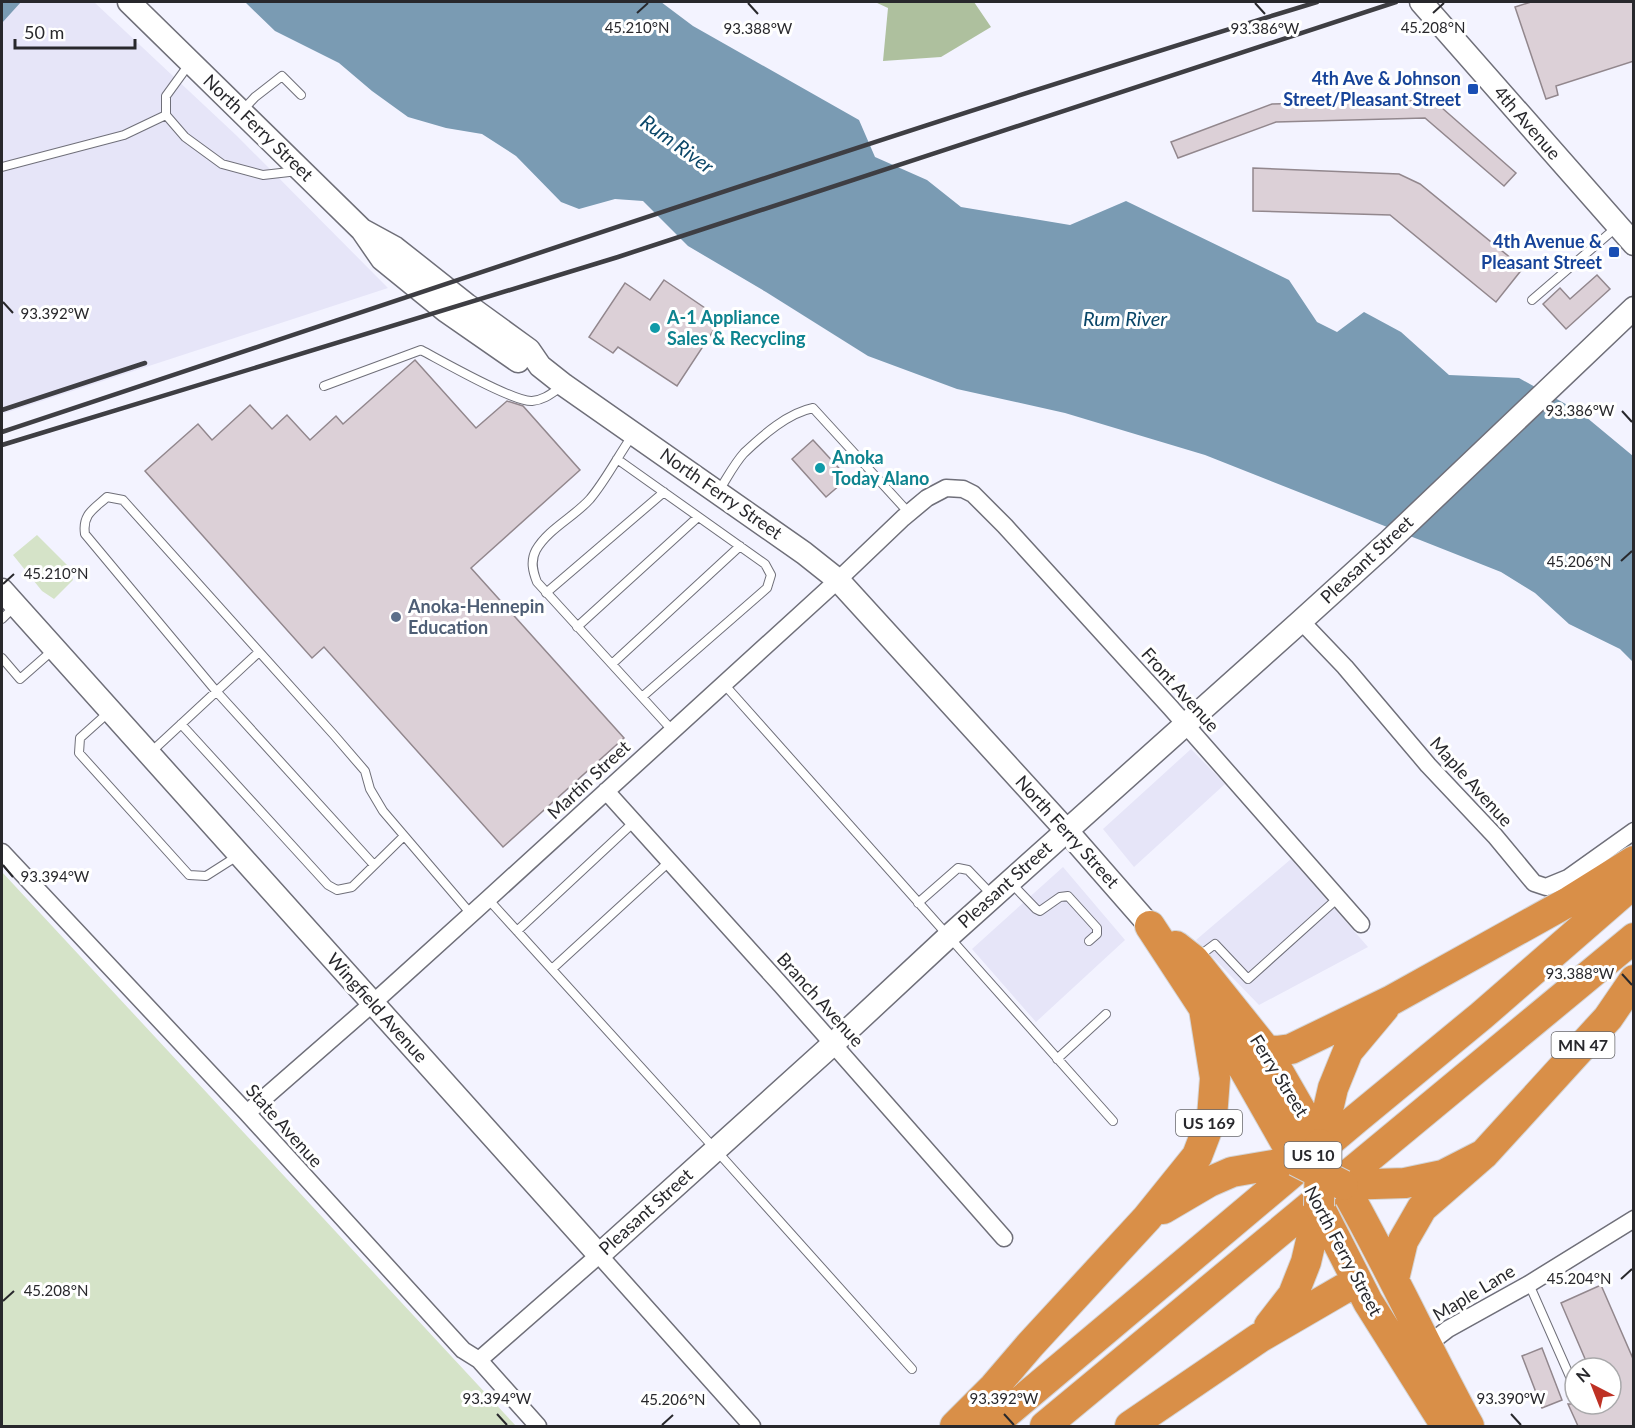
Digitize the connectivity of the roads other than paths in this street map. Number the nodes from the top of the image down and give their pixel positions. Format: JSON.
{"nodes":[{"id":1,"x":129,"y":2,"type":"edge"},
{"id":2,"x":1421,"y":2,"type":"edge"},
{"id":3,"x":190,"y":62,"type":"junction"},
{"id":4,"x":301,"y":95,"type":"dead end"},
{"id":5,"x":242,"y":112,"type":"junction"},
{"id":6,"x":166,"y":115,"type":"junction"},
{"id":7,"x":2,"y":167,"type":"edge"},
{"id":8,"x":302,"y":170,"type":"junction"},
{"id":9,"x":1618,"y":226,"type":"junction"},
{"id":10,"x":1634,"y":244,"type":"edge"},
{"id":11,"x":1532,"y":300,"type":"dead end"},
{"id":12,"x":1634,"y":308,"type":"edge"},
{"id":13,"x":564,"y":385,"type":"junction"},
{"id":14,"x":324,"y":386,"type":"dead end"},
{"id":15,"x":634,"y":433,"type":"junction"},
{"id":16,"x":617,"y":459,"type":"junction"},
{"id":17,"x":963,"y":489,"type":"joint"},
{"id":18,"x":664,"y":492,"type":"junction"},
{"id":19,"x":718,"y":492,"type":"junction"},
{"id":20,"x":909,"y":513,"type":"junction"},
{"id":21,"x":698,"y":516,"type":"junction"},
{"id":22,"x":740,"y":546,"type":"junction"},
{"id":23,"x":838,"y":580,"type":"junction"},
{"id":24,"x":546,"y":593,"type":"junction"},
{"id":25,"x":6,"y":605,"type":"edge"},
{"id":26,"x":1301,"y":621,"type":"junction"},
{"id":27,"x":577,"y":627,"type":"junction"},
{"id":28,"x":55,"y":648,"type":"junction"},
{"id":29,"x":259,"y":652,"type":"junction"},
{"id":30,"x":2,"y":658,"type":"edge"},
{"id":31,"x":612,"y":664,"type":"junction"},
{"id":32,"x":723,"y":683,"type":"junction"},
{"id":33,"x":216,"y":691,"type":"junction"},
{"id":34,"x":642,"y":697,"type":"junction"},
{"id":35,"x":111,"y":710,"type":"junction"},
{"id":36,"x":181,"y":723,"type":"junction"},
{"id":37,"x":1185,"y":725,"type":"junction"},
{"id":38,"x":672,"y":730,"type":"junction"},
{"id":39,"x":150,"y":753,"type":"junction"},
{"id":40,"x":606,"y":790,"type":"junction"},
{"id":41,"x":634,"y":822,"type":"junction"},
{"id":42,"x":1066,"y":830,"type":"junction"},
{"id":43,"x":1634,"y":831,"type":"edge"},
{"id":44,"x":404,"y":836,"type":"junction"},
{"id":45,"x":2,"y":852,"type":"edge"},
{"id":46,"x":239,"y":854,"type":"junction"},
{"id":47,"x":670,"y":861,"type":"junction"},
{"id":48,"x":1634,"y":861,"type":"edge"},
{"id":49,"x":374,"y":865,"type":"junction"},
{"id":50,"x":1634,"y":883,"type":"edge"},
{"id":51,"x":1001,"y":889,"type":"junction"},
{"id":52,"x":1338,"y":898,"type":"junction"},
{"id":53,"x":488,"y":899,"type":"junction"},
{"id":54,"x":918,"y":903,"type":"junction"},
{"id":55,"x":471,"y":914,"type":"junction"},
{"id":56,"x":1361,"y":924,"type":"dead end"},
{"id":57,"x":1150,"y":926,"type":"junction"},
{"id":58,"x":517,"y":931,"type":"junction"},
{"id":59,"x":948,"y":936,"type":"junction"},
{"id":60,"x":1634,"y":938,"type":"edge"},
{"id":61,"x":1089,"y":941,"type":"dead end"},
{"id":62,"x":1194,"y":960,"type":"junction"},
{"id":63,"x":552,"y":969,"type":"junction"},
{"id":64,"x":1634,"y":980,"type":"edge"},
{"id":65,"x":1390,"y":1001,"type":"junction"},
{"id":66,"x":373,"y":1004,"type":"junction"},
{"id":67,"x":1204,"y":1009,"type":"junction"},
{"id":68,"x":1106,"y":1014,"type":"dead end"},
{"id":69,"x":833,"y":1044,"type":"junction"},
{"id":70,"x":1266,"y":1050,"type":"junction"},
{"id":71,"x":1057,"y":1059,"type":"junction"},
{"id":72,"x":247,"y":1113,"type":"junction"},
{"id":73,"x":1113,"y":1121,"type":"dead end"},
{"id":74,"x":1320,"y":1144,"type":"junction"},
{"id":75,"x":715,"y":1149,"type":"junction"},
{"id":76,"x":1484,"y":1154,"type":"junction"},
{"id":77,"x":1319,"y":1173,"type":"junction"},
{"id":78,"x":1319,"y":1206,"type":"junction"},
{"id":79,"x":1147,"y":1218,"type":"junction"},
{"id":80,"x":1634,"y":1219,"type":"edge"},
{"id":81,"x":1004,"y":1238,"type":"dead end"},
{"id":82,"x":599,"y":1255,"type":"junction"},
{"id":83,"x":1394,"y":1280,"type":"junction"},
{"id":84,"x":1357,"y":1281,"type":"junction"},
{"id":85,"x":1529,"y":1284,"type":"junction"},
{"id":86,"x":1259,"y":1338,"type":"junction"},
{"id":87,"x":1426,"y":1346,"type":"junction"},
{"id":88,"x":479,"y":1360,"type":"junction"},
{"id":89,"x":1563,"y":1361,"type":"edge"},
{"id":90,"x":912,"y":1369,"type":"dead end"},
{"id":91,"x":538,"y":1426,"type":"edge"},
{"id":92,"x":752,"y":1426,"type":"edge"},
{"id":93,"x":955,"y":1426,"type":"edge"},
{"id":94,"x":991,"y":1426,"type":"edge"},
{"id":95,"x":1045,"y":1426,"type":"edge"},
{"id":96,"x":1130,"y":1426,"type":"edge"},
{"id":97,"x":1446,"y":1426,"type":"edge"},
{"id":98,"x":1469,"y":1426,"type":"edge"}],
"edges":[{"from":1,"to":3,"type":"street","name":"North Ferry Street"},
{"from":2,"to":9,"type":"street","name":"4th Avenue"},
{"from":3,"to":5,"type":"street","name":"North Ferry Street"},
{"from":3,"to":6,"type":"lane"},
{"from":4,"to":5,"type":"lane"},
{"from":5,"to":8,"type":"street","name":"North Ferry Street"},
{"from":6,"to":7,"type":"lane"},
{"from":6,"to":8,"type":"lane"},
{"from":8,"to":13,"type":"street","name":"North Ferry Street"},
{"from":9,"to":10,"type":"street","name":"4th Avenue"},
{"from":9,"to":11,"type":"lane"},
{"from":12,"to":26,"type":"street","name":"Pleasant Street"},
{"from":13,"to":14,"type":"lane"},
{"from":13,"to":15,"type":"street","name":"North Ferry Street"},
{"from":15,"to":16,"type":"lane"},
{"from":15,"to":19,"type":"street","name":"North Ferry Street"},
{"from":16,"to":18,"type":"lane"},
{"from":16,"to":24,"type":"lane"},
{"from":17,"to":20,"type":"street","name":"Martin Street"},
{"from":17,"to":37,"type":"street","name":"Front Avenue"},
{"from":18,"to":21,"type":"lane"},
{"from":18,"to":24,"type":"lane"},
{"from":19,"to":20,"type":"lane"},
{"from":19,"to":23,"type":"street","name":"North Ferry Street"},
{"from":20,"to":23,"type":"street","name":"Martin Street"},
{"from":21,"to":22,"type":"lane"},
{"from":21,"to":27,"type":"lane"},
{"from":22,"to":31,"type":"lane"},
{"from":22,"to":34,"type":"lane"},
{"from":23,"to":32,"type":"street","name":"Martin Street"},
{"from":23,"to":42,"type":"street","name":"North Ferry Street"},
{"from":24,"to":27,"type":"lane"},
{"from":25,"to":28,"type":"street","name":"Wingfield Avenue"},
{"from":26,"to":37,"type":"street","name":"Pleasant Street"},
{"from":26,"to":43,"type":"street","name":"Maple Avenue"},
{"from":27,"to":31,"type":"lane"},
{"from":28,"to":30,"type":"lane"},
{"from":28,"to":35,"type":"street","name":"Wingfield Avenue"},
{"from":29,"to":33,"type":"lane"},
{"from":29,"to":33,"type":"lane"},
{"from":29,"to":44,"type":"lane"},
{"from":31,"to":34,"type":"lane"},
{"from":32,"to":38,"type":"street","name":"Martin Street"},
{"from":32,"to":54,"type":"lane"},
{"from":33,"to":36,"type":"lane"},
{"from":33,"to":49,"type":"lane"},
{"from":34,"to":38,"type":"lane"},
{"from":35,"to":39,"type":"street","name":"Wingfield Avenue"},
{"from":35,"to":46,"type":"lane"},
{"from":36,"to":39,"type":"lane"},
{"from":36,"to":49,"type":"lane"},
{"from":37,"to":42,"type":"street","name":"Pleasant Street"},
{"from":37,"to":52,"type":"street","name":"Front Avenue"},
{"from":38,"to":40,"type":"street","name":"Martin Street"},
{"from":39,"to":46,"type":"street","name":"Wingfield Avenue"},
{"from":40,"to":41,"type":"street","name":"Branch Avenue"},
{"from":40,"to":53,"type":"street","name":"Martin Street"},
{"from":41,"to":47,"type":"street","name":"Branch Avenue"},
{"from":41,"to":58,"type":"lane"},
{"from":42,"to":51,"type":"street","name":"Pleasant Street"},
{"from":42,"to":57,"type":"street","name":"North Ferry Street"},
{"from":44,"to":49,"type":"lane"},
{"from":44,"to":55,"type":"lane"},
{"from":45,"to":72,"type":"street","name":"State Avenue"},
{"from":46,"to":66,"type":"street","name":"Wingfield Avenue"},
{"from":47,"to":63,"type":"lane"},
{"from":47,"to":69,"type":"street","name":"Branch Avenue"},
{"from":48,"to":65,"type":"highway"},
{"from":50,"to":94,"type":"highway","number":"US 10"},
{"from":51,"to":54,"type":"lane"},
{"from":51,"to":59,"type":"street","name":"Pleasant Street"},
{"from":51,"to":61,"type":"lane"},
{"from":52,"to":56,"type":"street","name":"Front Avenue"},
{"from":52,"to":62,"type":"lane"},
{"from":53,"to":55,"type":"street","name":"Martin Street"},
{"from":53,"to":58,"type":"lane"},
{"from":54,"to":59,"type":"lane"},
{"from":55,"to":66,"type":"street","name":"Martin Street"},
{"from":57,"to":62,"type":"highway","name":"Ferry Street","number":"US 169"},
{"from":57,"to":67,"type":"highway","name":"North Ferry Street","number":"US 169"},
{"from":58,"to":63,"type":"lane"},
{"from":59,"to":69,"type":"street","name":"Pleasant Street"},
{"from":59,"to":71,"type":"lane"},
{"from":60,"to":95,"type":"highway","number":"US 10"},
{"from":62,"to":70,"type":"highway","name":"Ferry Street","number":"US 169"},
{"from":63,"to":75,"type":"lane"},
{"from":64,"to":76,"type":"highway","number":"MN 47"},
{"from":65,"to":70,"type":"highway"},
{"from":65,"to":74,"type":"highway"},
{"from":66,"to":72,"type":"street","name":"Martin Street"},
{"from":66,"to":82,"type":"street","name":"Wingfield Avenue"},
{"from":67,"to":77,"type":"highway","name":"North Ferry Street","number":"US 169"},
{"from":67,"to":79,"type":"highway","number":"US 169"},
{"from":68,"to":71,"type":"lane"},
{"from":69,"to":75,"type":"street","name":"Pleasant Street"},
{"from":69,"to":81,"type":"street","name":"Branch Avenue"},
{"from":70,"to":74,"type":"highway","name":"Ferry Street","number":"US 169"},
{"from":71,"to":73,"type":"lane"},
{"from":72,"to":88,"type":"street","name":"State Avenue"},
{"from":74,"to":77,"type":"highway","name":"Ferry Street","number":"US 169","bridge":true},
{"from":75,"to":82,"type":"street","name":"Pleasant Street"},
{"from":75,"to":90,"type":"lane"},
{"from":76,"to":77,"type":"highway"},
{"from":76,"to":83,"type":"highway","number":"MN 47"},
{"from":77,"to":78,"type":"highway","name":"North Ferry Street","number":"US 169","bridge":true},
{"from":77,"to":79,"type":"highway"},
{"from":77,"to":83,"type":"highway","name":"Ferry Street","number":"US 169"},
{"from":78,"to":84,"type":"highway","name":"North Ferry Street","number":"US 169"},
{"from":78,"to":86,"type":"highway"},
{"from":79,"to":93,"type":"highway","number":"US 169"},
{"from":80,"to":85,"type":"street","name":"Maple Lane"},
{"from":82,"to":88,"type":"street","name":"Pleasant Street"},
{"from":82,"to":92,"type":"street","name":"Wingfield Avenue"},
{"from":83,"to":87,"type":"highway","name":"Ferry Street","number":"US 169"},
{"from":84,"to":86,"type":"highway"},
{"from":84,"to":97,"type":"highway","name":"North Ferry Street","number":"US 169"},
{"from":85,"to":87,"type":"street","name":"Maple Lane"},
{"from":85,"to":89,"type":"lane"},
{"from":86,"to":96,"type":"highway"},
{"from":87,"to":98,"type":"highway","number":"US 169"},
{"from":88,"to":91,"type":"street","name":"State Avenue"}]}
